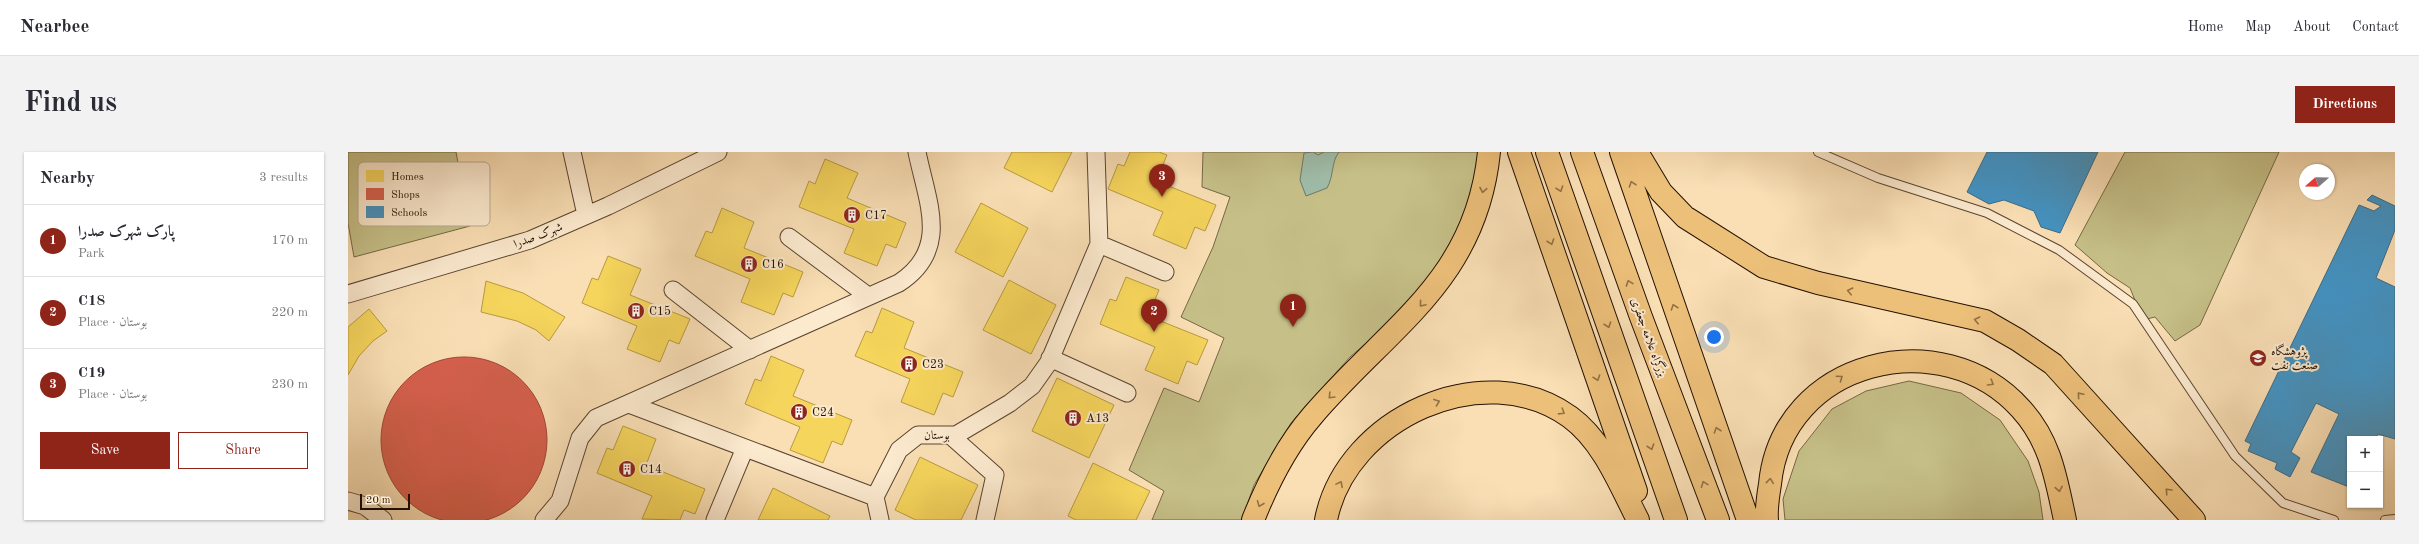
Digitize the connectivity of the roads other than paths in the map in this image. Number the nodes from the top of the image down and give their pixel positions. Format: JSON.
{"nodes":[{"id":1,"x":572,"y":152,"type":"edge"},
{"id":2,"x":718,"y":152,"type":"edge"},
{"id":3,"x":917,"y":152,"type":"edge"},
{"id":4,"x":1096,"y":152,"type":"edge"},
{"id":5,"x":1489,"y":152,"type":"edge"},
{"id":6,"x":1519,"y":152,"type":"edge"},
{"id":7,"x":1547,"y":152,"type":"edge"},
{"id":8,"x":1582,"y":152,"type":"edge"},
{"id":9,"x":1621,"y":152,"type":"edge"},
{"id":10,"x":1637,"y":152,"type":"edge"},
{"id":11,"x":1818,"y":152,"type":"edge"},
{"id":12,"x":586,"y":215,"type":"junction"},
{"id":13,"x":789,"y":236,"type":"dead end"},
{"id":14,"x":1098,"y":244,"type":"junction"},
{"id":15,"x":1165,"y":272,"type":"dead end"},
{"id":16,"x":673,"y":290,"type":"dead end"},
{"id":17,"x":348,"y":294,"type":"edge"},
{"id":18,"x":868,"y":296,"type":"junction"},
{"id":19,"x":750,"y":350,"type":"junction"},
{"id":20,"x":1050,"y":358,"type":"junction"},
{"id":21,"x":1127,"y":393,"type":"dead end"},
{"id":22,"x":628,"y":404,"type":"junction"},
{"id":23,"x":950,"y":435,"type":"junction"},
{"id":24,"x":745,"y":448,"type":"junction"},
{"id":25,"x":875,"y":497,"type":"junction"},
{"id":26,"x":348,"y":501,"type":"edge"},
{"id":27,"x":2395,"y":519,"type":"edge"},
{"id":28,"x":383,"y":520,"type":"edge"},
{"id":29,"x":544,"y":520,"type":"edge"},
{"id":30,"x":715,"y":520,"type":"edge"},
{"id":31,"x":880,"y":520,"type":"edge"},
{"id":32,"x":985,"y":520,"type":"edge"},
{"id":33,"x":1253,"y":520,"type":"edge"},
{"id":34,"x":1326,"y":520,"type":"edge"},
{"id":35,"x":1638,"y":520,"type":"edge"},
{"id":36,"x":1646,"y":520,"type":"edge"},
{"id":37,"x":1676,"y":520,"type":"edge"},
{"id":38,"x":1718,"y":520,"type":"edge"},
{"id":39,"x":1748,"y":520,"type":"edge"},
{"id":40,"x":1767,"y":520,"type":"edge"},
{"id":41,"x":2065,"y":520,"type":"edge"},
{"id":42,"x":2194,"y":520,"type":"edge"},
{"id":43,"x":2334,"y":520,"type":"edge"},
{"id":44,"x":2385,"y":520,"type":"edge"}],
"edges":[{"from":1,"to":12,"type":"street"},
{"from":2,"to":12,"type":"street","name":"شهرک صدرا"},
{"from":3,"to":18,"type":"street"},
{"from":4,"to":14,"type":"street","name":"بوستان"},
{"from":5,"to":33,"type":"highway","one_way":true},
{"from":6,"to":36,"type":"highway","one_way":true},
{"from":7,"to":37,"type":"highway","one_way":true},
{"from":38,"to":8,"type":"highway","name":"بزرگراه علامه جعفری","one_way":true},
{"from":39,"to":9,"type":"highway","one_way":true},
{"from":42,"to":10,"type":"highway","one_way":true},
{"from":11,"to":43,"type":"lane"},
{"from":12,"to":17,"type":"street","name":"شهرک صدرا"},
{"from":13,"to":18,"type":"street"},
{"from":14,"to":15,"type":"street"},
{"from":14,"to":20,"type":"street","name":"بوستان"},
{"from":16,"to":19,"type":"street"},
{"from":18,"to":19,"type":"street"},
{"from":19,"to":22,"type":"street"},
{"from":20,"to":21,"type":"street"},
{"from":20,"to":23,"type":"street","name":"بوستان"},
{"from":22,"to":24,"type":"street"},
{"from":22,"to":29,"type":"street"},
{"from":23,"to":25,"type":"street","name":"بوستان"},
{"from":23,"to":32,"type":"street"},
{"from":24,"to":25,"type":"street"},
{"from":24,"to":30,"type":"street"},
{"from":25,"to":31,"type":"street"},
{"from":26,"to":28,"type":"street"},
{"from":27,"to":44,"type":"lane"},
{"from":34,"to":35,"type":"highway","one_way":true},
{"from":40,"to":41,"type":"highway","one_way":true}]}
